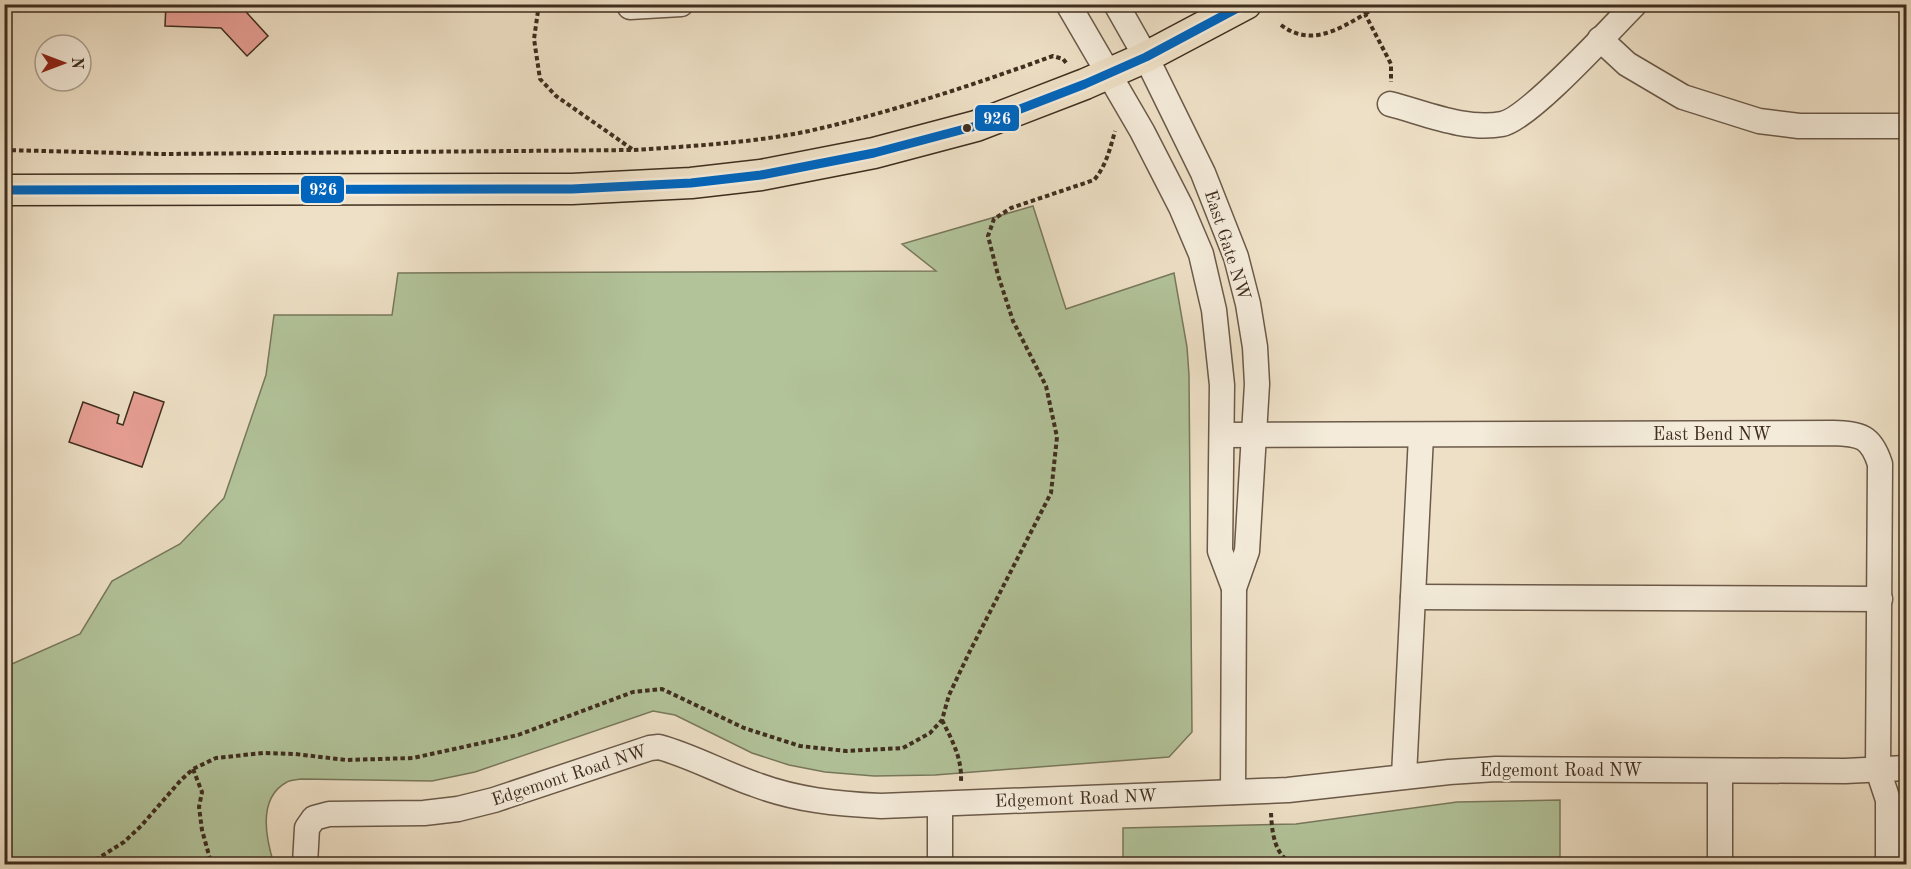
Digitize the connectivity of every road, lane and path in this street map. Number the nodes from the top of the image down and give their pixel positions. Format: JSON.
{"nodes":[{"id":1,"x":539,"y":4,"type":"edge"},
{"id":2,"x":681,"y":4,"type":"edge"},
{"id":3,"x":1068,"y":4,"type":"edge"},
{"id":4,"x":1116,"y":4,"type":"edge"},
{"id":5,"x":1246,"y":4,"type":"edge"},
{"id":6,"x":1380,"y":4,"type":"edge"},
{"id":7,"x":1635,"y":4,"type":"edge"},
{"id":8,"x":630,"y":7,"type":"dead end"},
{"id":9,"x":1365,"y":14,"type":"junction"},
{"id":10,"x":1281,"y":25,"type":"dead end"},
{"id":11,"x":1600,"y":39,"type":"junction"},
{"id":12,"x":1146,"y":57,"type":"junction"},
{"id":13,"x":1063,"y":59,"type":"dead end"},
{"id":14,"x":1108,"y":73,"type":"junction"},
{"id":15,"x":1390,"y":104,"type":"joint"},
{"id":16,"x":1906,"y":126,"type":"edge"},
{"id":17,"x":1116,"y":130,"type":"dead end"},
{"id":18,"x":4,"y":150,"type":"edge"},
{"id":19,"x":633,"y":150,"type":"junction"},
{"id":20,"x":4,"y":190,"type":"edge"},
{"id":21,"x":1222,"y":435,"type":"junction"},
{"id":22,"x":1255,"y":435,"type":"junction"},
{"id":23,"x":1421,"y":436,"type":"junction"},
{"id":24,"x":1234,"y":588,"type":"junction"},
{"id":25,"x":1413,"y":597,"type":"junction"},
{"id":26,"x":1880,"y":599,"type":"junction"},
{"id":27,"x":942,"y":720,"type":"junction"},
{"id":28,"x":1906,"y":768,"type":"edge"},
{"id":29,"x":193,"y":769,"type":"junction"},
{"id":30,"x":1878,"y":770,"type":"junction"},
{"id":31,"x":1719,"y":771,"type":"junction"},
{"id":32,"x":1404,"y":776,"type":"junction"},
{"id":33,"x":1271,"y":791,"type":"junction"},
{"id":34,"x":1233,"y":792,"type":"junction"},
{"id":35,"x":950,"y":803,"type":"junction"},
{"id":36,"x":89,"y":864,"type":"edge"},
{"id":37,"x":215,"y":864,"type":"edge"},
{"id":38,"x":305,"y":864,"type":"edge"},
{"id":39,"x":940,"y":864,"type":"edge"},
{"id":40,"x":1293,"y":864,"type":"edge"},
{"id":41,"x":1719,"y":864,"type":"edge"},
{"id":42,"x":1888,"y":864,"type":"edge"}],
"edges":[{"from":1,"to":19,"type":"path"},
{"from":2,"to":8,"type":"street"},
{"from":3,"to":14,"type":"street","name":"East Gate NW"},
{"from":4,"to":12,"type":"street","name":"East Gate NW"},
{"from":5,"to":12,"type":"main road"},
{"from":6,"to":9,"type":"path"},
{"from":7,"to":11,"type":"street"},
{"from":9,"to":10,"type":"path"},
{"from":9,"to":15,"type":"path"},
{"from":11,"to":15,"type":"street"},
{"from":11,"to":16,"type":"street"},
{"from":12,"to":14,"type":"main road"},
{"from":12,"to":22,"type":"street","name":"East Gate NW"},
{"from":13,"to":19,"type":"path"},
{"from":14,"to":20,"type":"main road"},
{"from":14,"to":21,"type":"street","name":"East Gate NW"},
{"from":17,"to":27,"type":"path"},
{"from":18,"to":19,"type":"path"},
{"from":21,"to":22,"type":"street","name":"East Bend NW"},
{"from":21,"to":24,"type":"street","name":"East Gate NW"},
{"from":22,"to":23,"type":"street","name":"East Bend NW"},
{"from":22,"to":24,"type":"street","name":"East Gate NW"},
{"from":23,"to":25,"type":"street"},
{"from":23,"to":26,"type":"street","name":"East Bend NW"},
{"from":24,"to":34,"type":"street","name":"East Gate NW"},
{"from":25,"to":26,"type":"street"},
{"from":25,"to":32,"type":"street"},
{"from":26,"to":30,"type":"street","name":"East Bend NW"},
{"from":27,"to":29,"type":"path"},
{"from":27,"to":35,"type":"path"},
{"from":28,"to":30,"type":"street","name":"Edgemont Road NW"},
{"from":29,"to":36,"type":"path"},
{"from":29,"to":37,"type":"path"},
{"from":30,"to":31,"type":"street","name":"Edgemont Road NW"},
{"from":30,"to":42,"type":"street","name":"East Bend NW"},
{"from":31,"to":32,"type":"street","name":"Edgemont Road NW"},
{"from":31,"to":41,"type":"street"},
{"from":32,"to":33,"type":"street","name":"Edgemont Road NW"},
{"from":33,"to":34,"type":"street","name":"Edgemont Road NW"},
{"from":33,"to":40,"type":"path"},
{"from":34,"to":35,"type":"street","name":"Edgemont Road NW"},
{"from":35,"to":38,"type":"street","name":"Edgemont Road NW"},
{"from":35,"to":39,"type":"street"}]}
